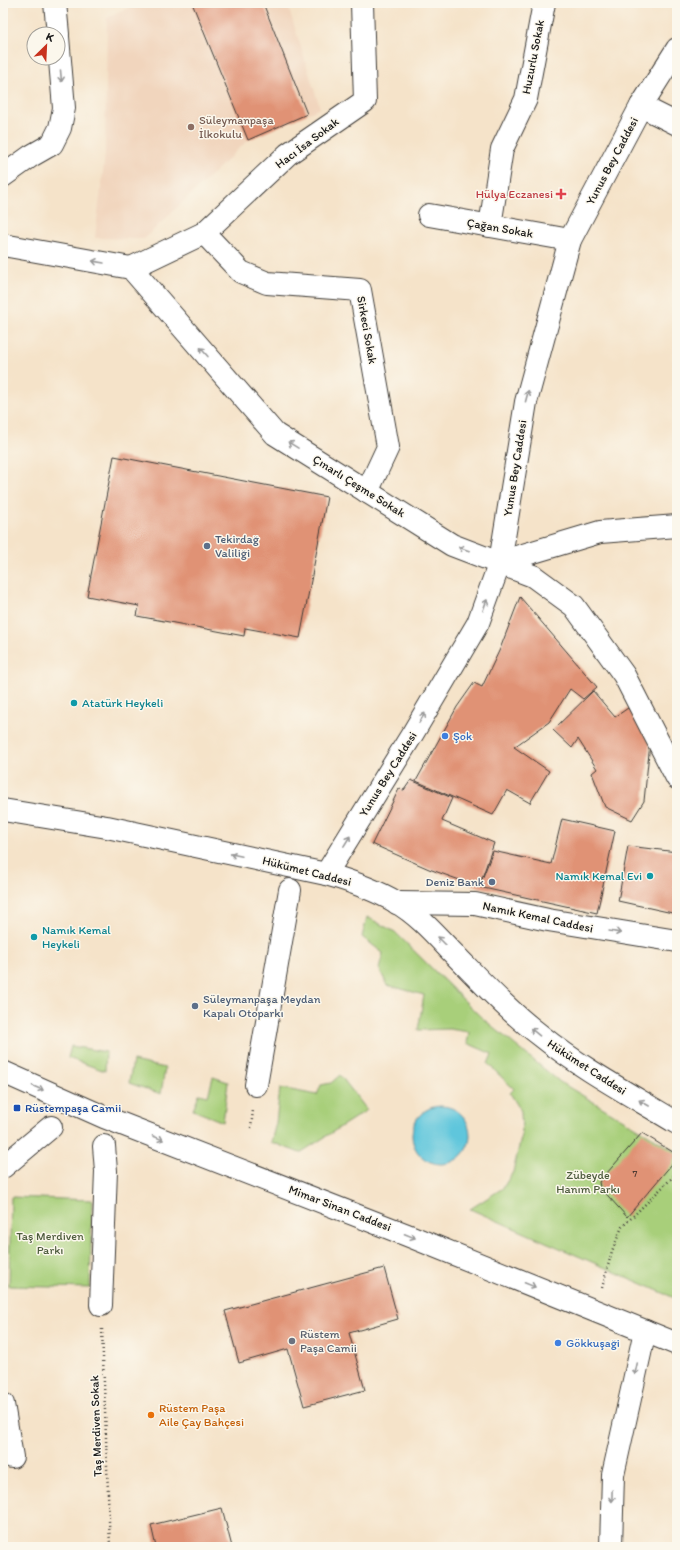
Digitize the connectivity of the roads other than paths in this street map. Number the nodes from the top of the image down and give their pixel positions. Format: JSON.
{"nodes":[{"id":1,"x":55,"y":3,"type":"edge"},
{"id":2,"x":362,"y":3,"type":"edge"},
{"id":3,"x":544,"y":3,"type":"edge"},
{"id":4,"x":57,"y":26,"type":"edge"},
{"id":5,"x":677,"y":49,"type":"edge"},
{"id":6,"x":60,"y":66,"type":"edge"},
{"id":7,"x":641,"y":106,"type":"junction"},
{"id":8,"x":677,"y":124,"type":"edge"},
{"id":9,"x":3,"y":176,"type":"edge"},
{"id":10,"x":429,"y":215,"type":"dead end"},
{"id":11,"x":490,"y":226,"type":"junction"},
{"id":12,"x":204,"y":233,"type":"junction"},
{"id":13,"x":570,"y":240,"type":"junction"},
{"id":14,"x":3,"y":245,"type":"edge"},
{"id":15,"x":131,"y":268,"type":"junction"},
{"id":16,"x":367,"y":492,"type":"junction"},
{"id":17,"x":677,"y":526,"type":"edge"},
{"id":18,"x":500,"y":562,"type":"junction"},
{"id":19,"x":677,"y":778,"type":"edge"},
{"id":20,"x":3,"y":810,"type":"edge"},
{"id":21,"x":326,"y":874,"type":"junction"},
{"id":22,"x":290,"y":890,"type":"dead end"},
{"id":23,"x":397,"y":903,"type":"junction"},
{"id":24,"x":677,"y":941,"type":"edge"},
{"id":25,"x":3,"y":1072,"type":"edge"},
{"id":26,"x":256,"y":1085,"type":"dead end"},
{"id":27,"x":677,"y":1123,"type":"edge"},
{"id":28,"x":51,"y":1127,"type":"dead end"},
{"id":29,"x":104,"y":1146,"type":"dead end"},
{"id":30,"x":3,"y":1166,"type":"edge"},
{"id":31,"x":101,"y":1305,"type":"road end"},
{"id":32,"x":645,"y":1331,"type":"junction"},
{"id":33,"x":677,"y":1344,"type":"edge"},
{"id":34,"x":3,"y":1404,"type":"edge"},
{"id":35,"x":12,"y":1457,"type":"dead end"},
{"id":36,"x":611,"y":1547,"type":"edge"}],
"edges":[{"from":1,"to":4,"type":"street"},
{"from":2,"to":12,"type":"street","name":"Hacı İsa Sokak"},
{"from":3,"to":11,"type":"street","name":"Huzurlu Sokak"},
{"from":5,"to":7,"type":"street","name":"Yunus Bey Caddesi"},
{"from":6,"to":9,"type":"street","one_way":true},
{"from":7,"to":8,"type":"street"},
{"from":7,"to":13,"type":"street","name":"Yunus Bey Caddesi"},
{"from":10,"to":11,"type":"street","name":"Çağan Sokak"},
{"from":11,"to":13,"type":"street","name":"Çağan Sokak"},
{"from":12,"to":15,"type":"street","name":"Hacı İsa Sokak"},
{"from":12,"to":16,"type":"street","name":"Sirkeci Sokak"},
{"from":18,"to":13,"type":"street","name":"Yunus Bey Caddesi","one_way":true},
{"from":15,"to":14,"type":"street","one_way":true},
{"from":16,"to":15,"type":"street","name":"Çınarlı Çeşme Sokak","one_way":true},
{"from":18,"to":16,"type":"street","name":"Çınarlı Çeşme Sokak","one_way":true},
{"from":17,"to":18,"type":"street"},
{"from":18,"to":19,"type":"street","name":"Çınarlı Çeşme Sokak"},
{"from":21,"to":18,"type":"street","name":"Yunus Bey Caddesi","one_way":true},
{"from":21,"to":20,"type":"street","name":"Hükümet Caddesi","one_way":true},
{"from":21,"to":23,"type":"street","name":"Hükümet Caddesi"},
{"from":22,"to":26,"type":"street"},
{"from":23,"to":24,"type":"street","name":"Namık Kemal Caddesi","one_way":true},
{"from":27,"to":23,"type":"street","name":"Hükümet Caddesi","one_way":true},
{"from":25,"to":32,"type":"street","name":"Mimar Sinan Caddesi","one_way":true},
{"from":28,"to":30,"type":"street"},
{"from":29,"to":31,"type":"street"},
{"from":32,"to":33,"type":"street","name":"Mimar Sinan Caddesi"},
{"from":32,"to":36,"type":"street","one_way":true},
{"from":34,"to":35,"type":"street"}]}
